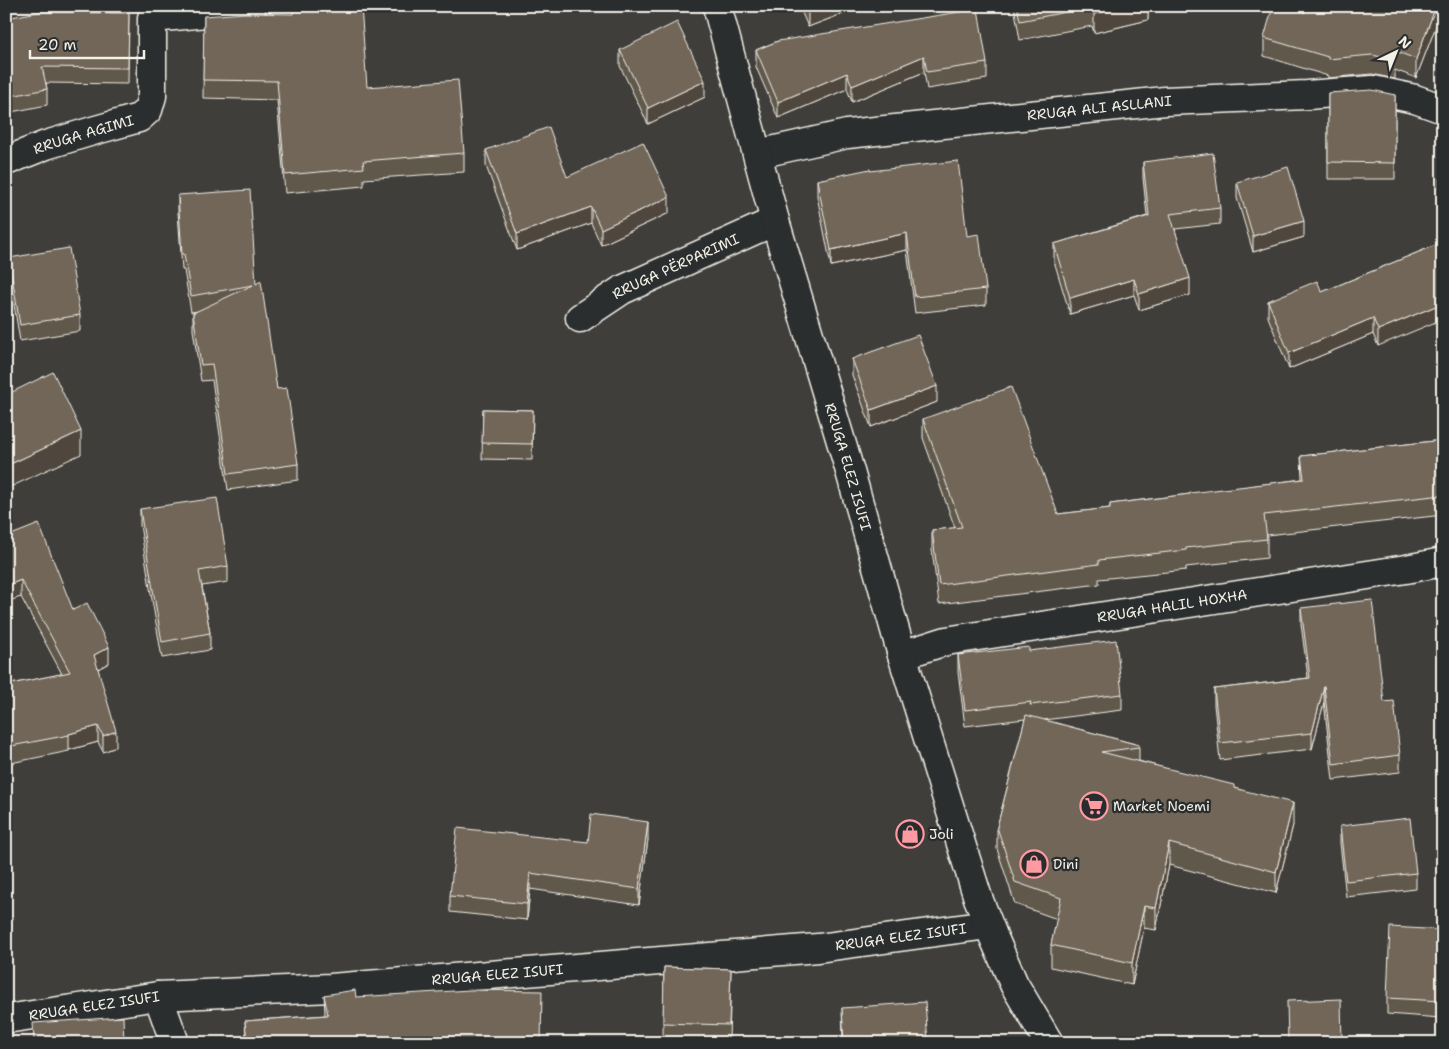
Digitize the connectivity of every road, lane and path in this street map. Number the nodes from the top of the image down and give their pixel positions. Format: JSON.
{"nodes":[{"id":1,"x":717,"y":6,"type":"edge"},
{"id":2,"x":251,"y":9,"type":"dead end"},
{"id":3,"x":1443,"y":109,"type":"edge"},
{"id":4,"x":758,"y":154,"type":"junction"},
{"id":5,"x":6,"y":161,"type":"edge"},
{"id":6,"x":775,"y":221,"type":"junction"},
{"id":7,"x":580,"y":318,"type":"dead end"},
{"id":8,"x":1443,"y":562,"type":"edge"},
{"id":9,"x":902,"y":655,"type":"junction"},
{"id":10,"x":988,"y":924,"type":"junction"},
{"id":11,"x":158,"y":996,"type":"junction"},
{"id":12,"x":6,"y":1019,"type":"edge"},
{"id":13,"x":175,"y":1043,"type":"edge"},
{"id":14,"x":1049,"y":1043,"type":"edge"}],
"edges":[{"from":1,"to":4,"type":"street","name":"RRUGA ELEZ ISUFI"},
{"from":2,"to":5,"type":"street","name":"RRUGA AGIMI"},
{"from":3,"to":4,"type":"street","name":"RRUGA ALI ASLLANI"},
{"from":4,"to":6,"type":"street","name":"RRUGA ELEZ ISUFI"},
{"from":6,"to":7,"type":"street","name":"RRUGA PËRPARIMI"},
{"from":6,"to":9,"type":"street","name":"RRUGA ELEZ ISUFI"},
{"from":8,"to":9,"type":"street","name":"RRUGA HALIL HOXHA"},
{"from":9,"to":10,"type":"street","name":"RRUGA ELEZ ISUFI"},
{"from":10,"to":11,"type":"street","name":"RRUGA ELEZ ISUFI"},
{"from":10,"to":14,"type":"street","name":"RRUGA ELEZ ISUFI"},
{"from":11,"to":12,"type":"street","name":"RRUGA ELEZ ISUFI"},
{"from":11,"to":13,"type":"street"}]}
